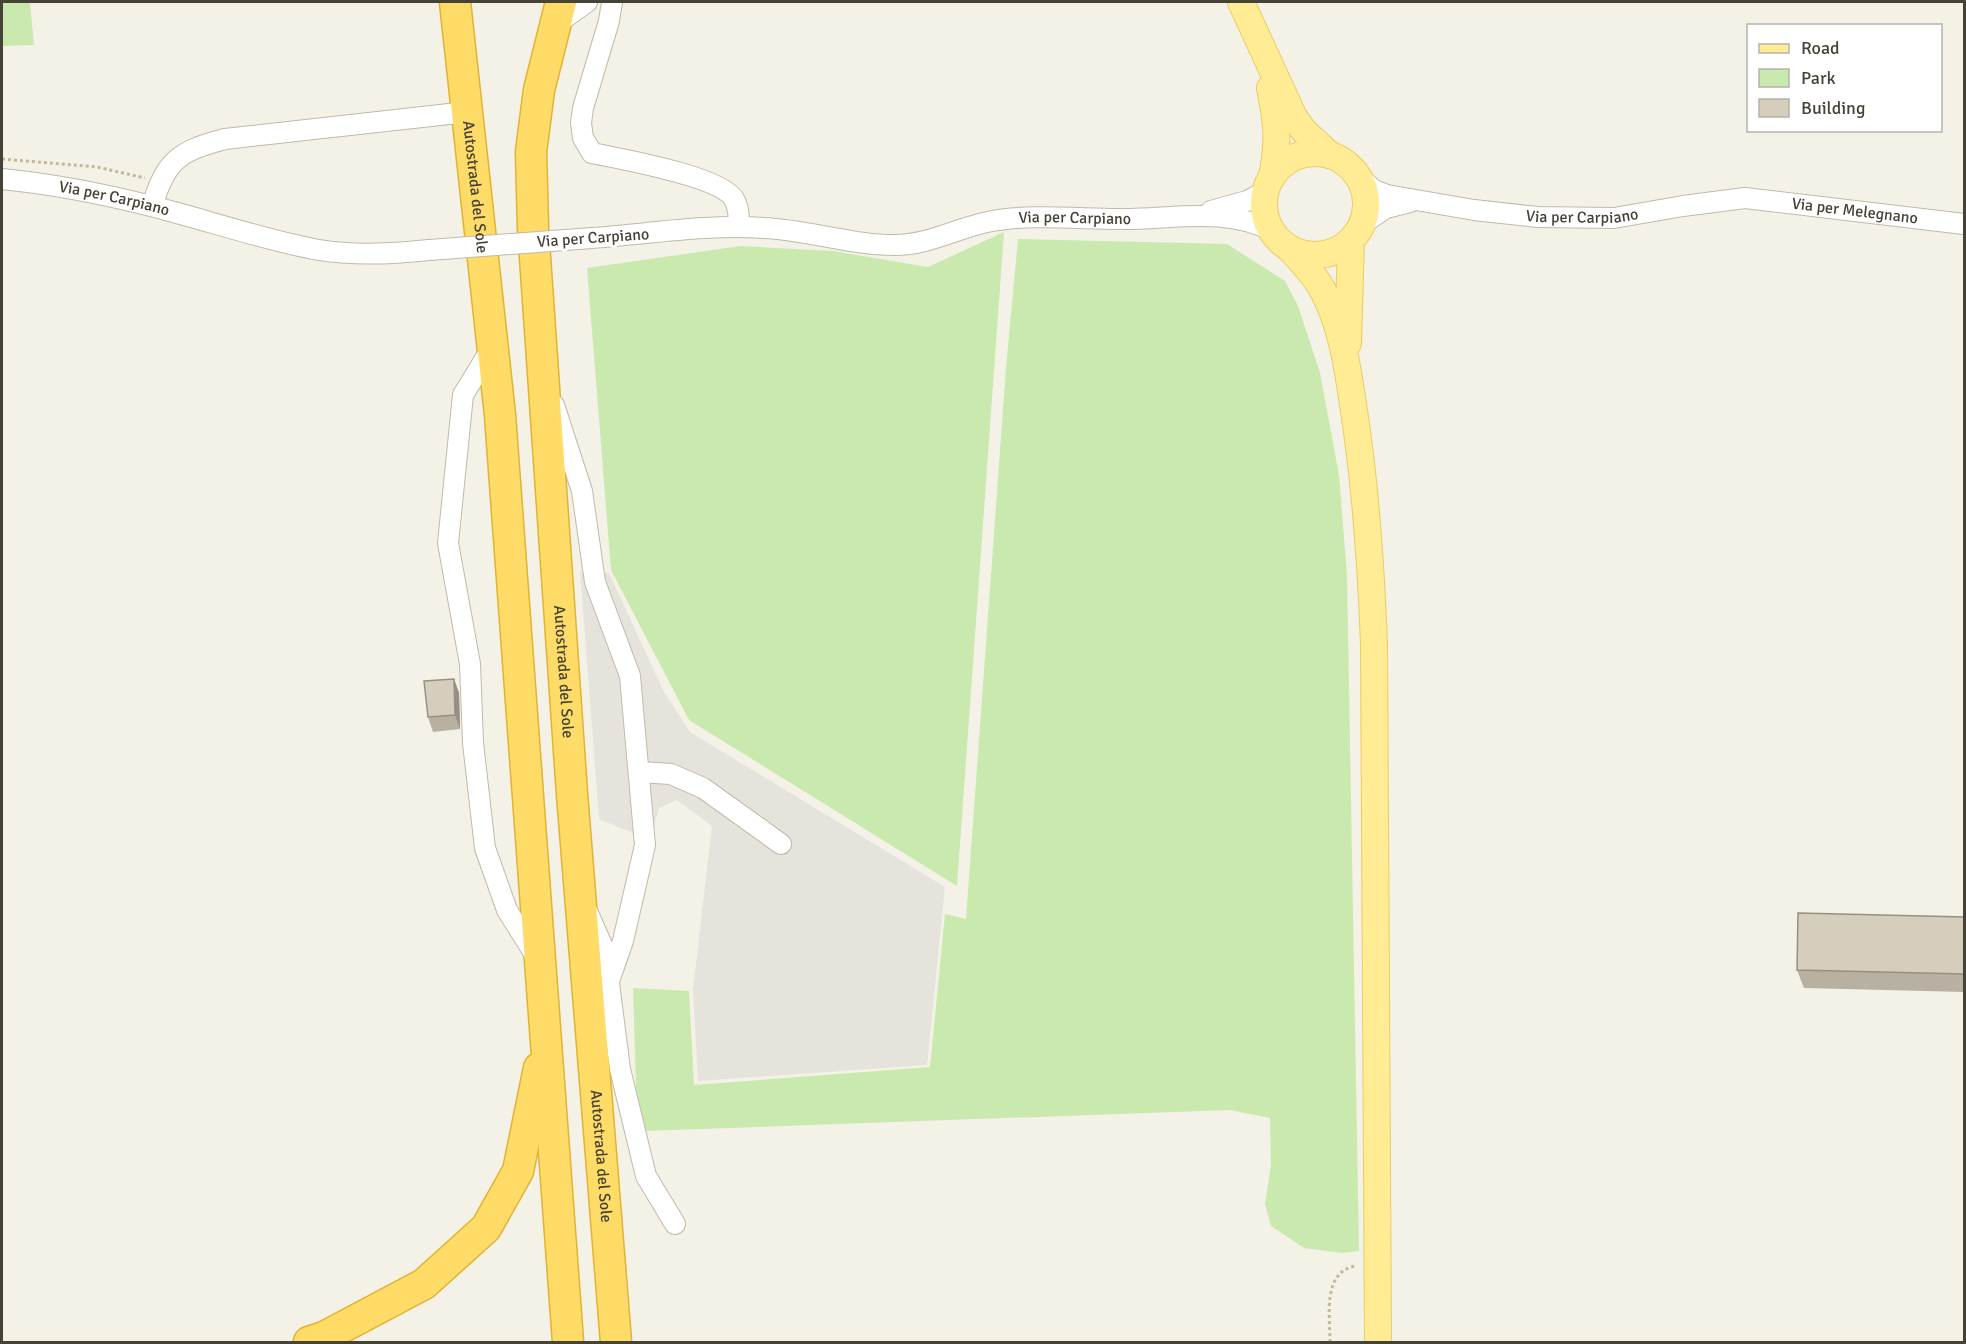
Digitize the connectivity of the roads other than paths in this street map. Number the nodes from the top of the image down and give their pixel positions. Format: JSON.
{"nodes":[{"id":1,"x":455,"y":2,"type":"edge"},
{"id":2,"x":587,"y":2,"type":"edge"},
{"id":3,"x":612,"y":2,"type":"edge"},
{"id":4,"x":1241,"y":2,"type":"edge"},
{"id":5,"x":559,"y":13,"type":"edge"},
{"id":6,"x":1255,"y":33,"type":"junction"},
{"id":7,"x":467,"y":112,"type":"junction"},
{"id":8,"x":1330,"y":155,"type":"junction"},
{"id":9,"x":1358,"y":176,"type":"junction"},
{"id":10,"x":2,"y":179,"type":"edge"},
{"id":11,"x":1269,"y":184,"type":"junction"},
{"id":12,"x":1745,"y":198,"type":"joint"},
{"id":13,"x":1419,"y":201,"type":"junction"},
{"id":14,"x":152,"y":206,"type":"junction"},
{"id":15,"x":1188,"y":217,"type":"junction"},
{"id":16,"x":1965,"y":224,"type":"edge"},
{"id":17,"x":739,"y":227,"type":"junction"},
{"id":18,"x":1356,"y":232,"type":"junction"},
{"id":19,"x":1280,"y":239,"type":"junction"},
{"id":20,"x":492,"y":346,"type":"junction"},
{"id":21,"x":1348,"y":370,"type":"junction"},
{"id":22,"x":544,"y":373,"type":"junction"},
{"id":23,"x":639,"y":772,"type":"junction"},
{"id":24,"x":781,"y":844,"type":"dead end"},
{"id":25,"x":581,"y":896,"type":"junction"},
{"id":26,"x":541,"y":964,"type":"junction"},
{"id":27,"x":609,"y":981,"type":"junction"},
{"id":28,"x":591,"y":1014,"type":"junction"},
{"id":29,"x":546,"y":1029,"type":"junction"},
{"id":30,"x":603,"y":1170,"type":"junction"},
{"id":31,"x":675,"y":1224,"type":"dead end"},
{"id":32,"x":309,"y":1342,"type":"edge"},
{"id":33,"x":568,"y":1342,"type":"edge"},
{"id":34,"x":616,"y":1342,"type":"edge"},
{"id":35,"x":628,"y":1342,"type":"edge"},
{"id":36,"x":1378,"y":1342,"type":"edge"}],
"edges":[{"from":1,"to":7,"type":"highway","name":"Autostrada del Sole"},
{"from":2,"to":5,"type":"street"},
{"from":3,"to":17,"type":"street"},
{"from":4,"to":6,"type":"main road"},
{"from":5,"to":22,"type":"highway","name":"Autostrada del Sole"},
{"from":6,"to":8,"type":"main road"},
{"from":6,"to":11,"type":"main road"},
{"from":7,"to":14,"type":"street"},
{"from":7,"to":20,"type":"highway","name":"Autostrada del Sole"},
{"from":8,"to":9,"type":"main road"},
{"from":8,"to":11,"type":"main road"},
{"from":9,"to":13,"type":"street","name":"Via per Carpiano"},
{"from":9,"to":18,"type":"main road"},
{"from":10,"to":14,"type":"street","name":"Via per Carpiano"},
{"from":11,"to":15,"type":"street","name":"Via per Carpiano"},
{"from":11,"to":19,"type":"main road"},
{"from":12,"to":13,"type":"street","name":"Via per Carpiano"},
{"from":12,"to":16,"type":"street","name":"Via per Melegnano"},
{"from":13,"to":18,"type":"street","name":"Via per Carpiano"},
{"from":14,"to":17,"type":"street","name":"Via per Carpiano","bridge":true},
{"from":15,"to":17,"type":"street","name":"Via per Carpiano"},
{"from":15,"to":19,"type":"street","name":"Via per Carpiano"},
{"from":18,"to":19,"type":"main road"},
{"from":18,"to":21,"type":"main road"},
{"from":19,"to":21,"type":"main road"},
{"from":20,"to":26,"type":"highway","name":"Autostrada del Sole"},
{"from":20,"to":26,"type":"street"},
{"from":21,"to":36,"type":"main road"},
{"from":22,"to":23,"type":"street"},
{"from":22,"to":25,"type":"highway","name":"Autostrada del Sole"},
{"from":23,"to":24,"type":"street"},
{"from":23,"to":27,"type":"street"},
{"from":25,"to":27,"type":"street"},
{"from":25,"to":28,"type":"highway","name":"Autostrada del Sole"},
{"from":26,"to":29,"type":"highway","name":"Autostrada del Sole"},
{"from":27,"to":28,"type":"street"},
{"from":27,"to":31,"type":"street"},
{"from":28,"to":30,"type":"highway","name":"Autostrada del Sole"},
{"from":29,"to":32,"type":"highway"},
{"from":29,"to":33,"type":"highway","name":"Autostrada del Sole"},
{"from":30,"to":34,"type":"highway","name":"Autostrada del Sole"},
{"from":30,"to":35,"type":"highway"}]}
